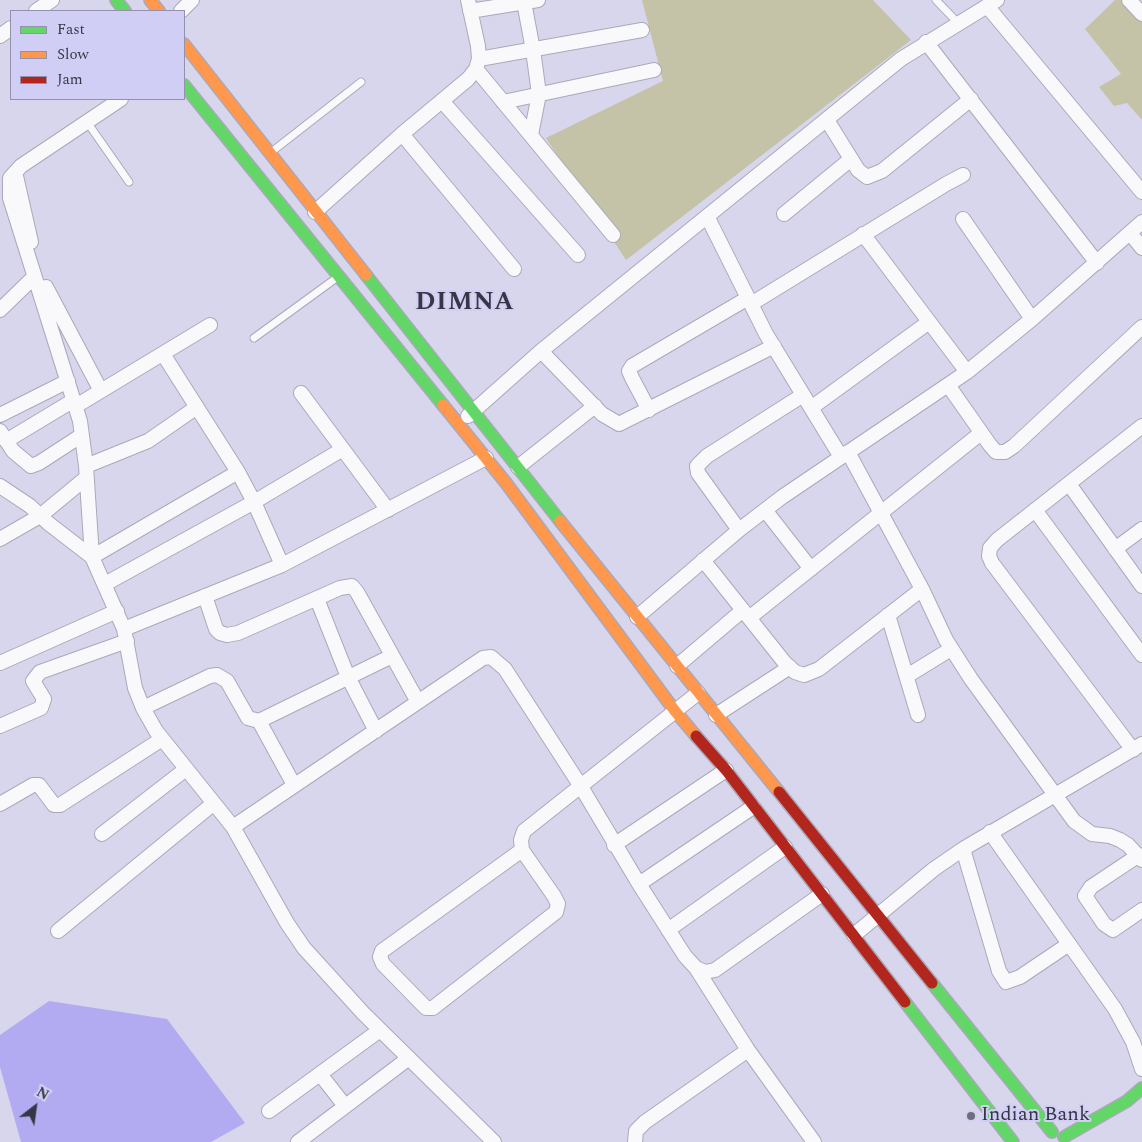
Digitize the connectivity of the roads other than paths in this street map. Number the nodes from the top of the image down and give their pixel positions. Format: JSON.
{"nodes":[{"id":1,"x":52,"y":0,"type":"edge"},
{"id":2,"x":116,"y":0,"type":"edge"},
{"id":3,"x":192,"y":0,"type":"edge"},
{"id":4,"x":538,"y":0,"type":"edge"},
{"id":5,"x":936,"y":0,"type":"edge"},
{"id":6,"x":1129,"y":0,"type":"edge"},
{"id":7,"x":524,"y":2,"type":"junction"},
{"id":8,"x":992,"y":3,"type":"edge"},
{"id":9,"x":469,"y":6,"type":"edge"},
{"id":10,"x":37,"y":10,"type":"edge"},
{"id":11,"x":124,"y":10,"type":"edge"},
{"id":12,"x":182,"y":10,"type":"edge"},
{"id":13,"x":1142,"y":14,"type":"edge"},
{"id":14,"x":959,"y":24,"type":"junction"},
{"id":15,"x":642,"y":30,"type":"dead end"},
{"id":16,"x":926,"y":42,"type":"junction"},
{"id":17,"x":185,"y":45,"type":"edge"},
{"id":18,"x":534,"y":50,"type":"junction"},
{"id":19,"x":478,"y":64,"type":"junction"},
{"id":20,"x":654,"y":70,"type":"dead end"},
{"id":21,"x":361,"y":82,"type":"dead end"},
{"id":22,"x":185,"y":86,"type":"edge"},
{"id":23,"x":539,"y":94,"type":"junction"},
{"id":24,"x":120,"y":100,"type":"edge"},
{"id":25,"x":971,"y":100,"type":"junction"},
{"id":26,"x":442,"y":101,"type":"junction"},
{"id":27,"x":503,"y":102,"type":"junction"},
{"id":28,"x":827,"y":120,"type":"junction"},
{"id":29,"x":87,"y":122,"type":"junction"},
{"id":30,"x":402,"y":134,"type":"junction"},
{"id":31,"x":531,"y":135,"type":"junction"},
{"id":32,"x":270,"y":154,"type":"junction"},
{"id":33,"x":851,"y":159,"type":"junction"},
{"id":34,"x":964,"y":175,"type":"dead end"},
{"id":35,"x":8,"y":178,"type":"edge"},
{"id":36,"x":129,"y":182,"type":"dead end"},
{"id":37,"x":1142,"y":192,"type":"edge"},
{"id":38,"x":315,"y":212,"type":"junction"},
{"id":39,"x":784,"y":214,"type":"dead end"},
{"id":40,"x":708,"y":218,"type":"junction"},
{"id":41,"x":964,"y":219,"type":"dead end"},
{"id":42,"x":1142,"y":222,"type":"edge"},
{"id":43,"x":1130,"y":233,"type":"junction"},
{"id":44,"x":863,"y":234,"type":"junction"},
{"id":45,"x":613,"y":235,"type":"dead end"},
{"id":46,"x":1142,"y":248,"type":"edge"},
{"id":47,"x":578,"y":255,"type":"dead end"},
{"id":48,"x":1097,"y":263,"type":"junction"},
{"id":49,"x":514,"y":269,"type":"dead end"},
{"id":50,"x":339,"y":276,"type":"junction"},
{"id":51,"x":34,"y":277,"type":"junction"},
{"id":52,"x":749,"y":301,"type":"junction"},
{"id":53,"x":0,"y":310,"type":"edge"},
{"id":54,"x":1032,"y":319,"type":"junction"},
{"id":55,"x":929,"y":322,"type":"junction"},
{"id":56,"x":210,"y":325,"type":"dead end"},
{"id":57,"x":1142,"y":327,"type":"edge"},
{"id":58,"x":254,"y":338,"type":"dead end"},
{"id":59,"x":774,"y":346,"type":"junction"},
{"id":60,"x":541,"y":351,"type":"junction"},
{"id":61,"x":163,"y":354,"type":"junction"},
{"id":62,"x":967,"y":372,"type":"junction"},
{"id":63,"x":68,"y":381,"type":"junction"},
{"id":64,"x":948,"y":385,"type":"junction"},
{"id":65,"x":101,"y":391,"type":"junction"},
{"id":66,"x":301,"y":393,"type":"dead end"},
{"id":67,"x":803,"y":395,"type":"junction"},
{"id":68,"x":75,"y":403,"type":"junction"},
{"id":69,"x":595,"y":406,"type":"junction"},
{"id":70,"x":197,"y":407,"type":"junction"},
{"id":71,"x":811,"y":408,"type":"junction"},
{"id":72,"x":650,"y":410,"type":"junction"},
{"id":73,"x":473,"y":412,"type":"junction"},
{"id":74,"x":0,"y":415,"type":"edge"},
{"id":75,"x":459,"y":423,"type":"junction"},
{"id":76,"x":1142,"y":426,"type":"edge"},
{"id":77,"x":982,"y":433,"type":"junction"},
{"id":78,"x":82,"y":435,"type":"junction"},
{"id":79,"x":3,"y":436,"type":"edge"},
{"id":80,"x":343,"y":449,"type":"junction"},
{"id":81,"x":845,"y":454,"type":"junction"},
{"id":82,"x":486,"y":458,"type":"junction"},
{"id":83,"x":518,"y":467,"type":"junction"},
{"id":84,"x":86,"y":472,"type":"junction"},
{"id":85,"x":238,"y":472,"type":"junction"},
{"id":86,"x":1069,"y":484,"type":"junction"},
{"id":87,"x":0,"y":486,"type":"edge"},
{"id":88,"x":254,"y":502,"type":"junction"},
{"id":89,"x":388,"y":510,"type":"junction"},
{"id":90,"x":765,"y":510,"type":"junction"},
{"id":91,"x":1035,"y":510,"type":"junction"},
{"id":92,"x":881,"y":511,"type":"junction"},
{"id":93,"x":40,"y":516,"type":"junction"},
{"id":94,"x":1142,"y":529,"type":"edge"},
{"id":95,"x":739,"y":530,"type":"junction"},
{"id":96,"x":0,"y":539,"type":"edge"},
{"id":97,"x":1115,"y":550,"type":"junction"},
{"id":98,"x":92,"y":557,"type":"junction"},
{"id":99,"x":703,"y":560,"type":"junction"},
{"id":100,"x":282,"y":565,"type":"junction"},
{"id":101,"x":811,"y":569,"type":"junction"},
{"id":102,"x":105,"y":584,"type":"junction"},
{"id":103,"x":1142,"y":586,"type":"edge"},
{"id":104,"x":922,"y":589,"type":"junction"},
{"id":105,"x":205,"y":596,"type":"junction"},
{"id":106,"x":317,"y":599,"type":"junction"},
{"id":107,"x":117,"y":611,"type":"junction"},
{"id":108,"x":746,"y":614,"type":"junction"},
{"id":109,"x":888,"y":616,"type":"junction"},
{"id":110,"x":638,"y":617,"type":"junction"},
{"id":111,"x":126,"y":635,"type":"junction"},
{"id":112,"x":951,"y":649,"type":"junction"},
{"id":113,"x":1142,"y":655,"type":"edge"},
{"id":114,"x":392,"y":656,"type":"junction"},
{"id":115,"x":0,"y":663,"type":"edge"},
{"id":116,"x":677,"y":666,"type":"junction"},
{"id":117,"x":790,"y":667,"type":"junction"},
{"id":118,"x":906,"y":676,"type":"junction"},
{"id":119,"x":348,"y":678,"type":"junction"},
{"id":120,"x":698,"y":693,"type":"junction"},
{"id":121,"x":418,"y":702,"type":"junction"},
{"id":122,"x":143,"y":708,"type":"junction"},
{"id":123,"x":675,"y":710,"type":"junction"},
{"id":124,"x":716,"y":715,"type":"junction"},
{"id":125,"x":918,"y":715,"type":"dead end"},
{"id":126,"x":259,"y":721,"type":"junction"},
{"id":127,"x":0,"y":726,"type":"edge"},
{"id":128,"x":376,"y":731,"type":"junction"},
{"id":129,"x":162,"y":739,"type":"junction"},
{"id":130,"x":1138,"y":747,"type":"edge"},
{"id":131,"x":186,"y":769,"type":"junction"},
{"id":132,"x":726,"y":770,"type":"junction"},
{"id":133,"x":294,"y":785,"type":"junction"},
{"id":134,"x":580,"y":785,"type":"junction"},
{"id":135,"x":1056,"y":794,"type":"junction"},
{"id":136,"x":214,"y":803,"type":"junction"},
{"id":137,"x":0,"y":804,"type":"edge"},
{"id":138,"x":753,"y":807,"type":"junction"},
{"id":139,"x":233,"y":827,"type":"junction"},
{"id":140,"x":990,"y":832,"type":"junction"},
{"id":141,"x":102,"y":834,"type":"dead end"},
{"id":142,"x":614,"y":845,"type":"junction"},
{"id":143,"x":785,"y":847,"type":"junction"},
{"id":144,"x":963,"y":849,"type":"junction"},
{"id":145,"x":522,"y":850,"type":"junction"},
{"id":146,"x":1140,"y":857,"type":"edge"},
{"id":147,"x":639,"y":884,"type":"junction"},
{"id":148,"x":822,"y":894,"type":"junction"},
{"id":149,"x":1142,"y":910,"type":"edge"},
{"id":150,"x":878,"y":916,"type":"junction"},
{"id":151,"x":668,"y":930,"type":"junction"},
{"id":152,"x":58,"y":931,"type":"dead end"},
{"id":153,"x":854,"y":935,"type":"junction"},
{"id":154,"x":1069,"y":944,"type":"junction"},
{"id":155,"x":696,"y":968,"type":"junction"},
{"id":156,"x":380,"y":1030,"type":"junction"},
{"id":157,"x":748,"y":1050,"type":"junction"},
{"id":158,"x":409,"y":1058,"type":"junction"},
{"id":159,"x":1142,"y":1069,"type":"edge"},
{"id":160,"x":320,"y":1074,"type":"junction"},
{"id":161,"x":1142,"y":1088,"type":"edge"},
{"id":162,"x":345,"y":1106,"type":"junction"},
{"id":163,"x":269,"y":1111,"type":"dead end"},
{"id":164,"x":1037,"y":1132,"type":"dead end"},
{"id":165,"x":1052,"y":1132,"type":"junction"},
{"id":166,"x":635,"y":1136,"type":"edge"},
{"id":167,"x":1066,"y":1139,"type":"edge"},
{"id":168,"x":298,"y":1142,"type":"edge"},
{"id":169,"x":494,"y":1142,"type":"edge"},
{"id":170,"x":622,"y":1142,"type":"edge"},
{"id":171,"x":814,"y":1142,"type":"edge"},
{"id":172,"x":1013,"y":1142,"type":"edge"}],
"edges":[{"from":1,"to":10,"type":"street"},
{"from":2,"to":11,"type":"main road"},
{"from":3,"to":12,"type":"street"},
{"from":4,"to":7,"type":"street"},
{"from":5,"to":14,"type":"lane"},
{"from":6,"to":13,"type":"street"},
{"from":7,"to":9,"type":"street"},
{"from":7,"to":18,"type":"street"},
{"from":8,"to":14,"type":"street"},
{"from":8,"to":37,"type":"street"},
{"from":9,"to":19,"type":"street"},
{"from":14,"to":16,"type":"street"},
{"from":15,"to":18,"type":"street"},
{"from":16,"to":25,"type":"street"},
{"from":16,"to":28,"type":"street"},
{"from":17,"to":32,"type":"main road"},
{"from":18,"to":19,"type":"street"},
{"from":18,"to":23,"type":"street"},
{"from":19,"to":26,"type":"street"},
{"from":19,"to":27,"type":"street"},
{"from":20,"to":23,"type":"street"},
{"from":21,"to":32,"type":"lane"},
{"from":22,"to":50,"type":"main road"},
{"from":23,"to":27,"type":"street"},
{"from":23,"to":31,"type":"street"},
{"from":24,"to":29,"type":"street"},
{"from":25,"to":33,"type":"street"},
{"from":25,"to":48,"type":"street"},
{"from":26,"to":30,"type":"street"},
{"from":26,"to":47,"type":"street"},
{"from":27,"to":31,"type":"street"},
{"from":28,"to":33,"type":"street"},
{"from":28,"to":40,"type":"street"},
{"from":29,"to":35,"type":"street"},
{"from":29,"to":36,"type":"lane"},
{"from":30,"to":38,"type":"street"},
{"from":30,"to":49,"type":"street"},
{"from":31,"to":45,"type":"street"},
{"from":32,"to":38,"type":"main road"},
{"from":33,"to":39,"type":"street"},
{"from":34,"to":44,"type":"street"},
{"from":35,"to":51,"type":"street"},
{"from":35,"to":65,"type":"street"},
{"from":38,"to":73,"type":"main road"},
{"from":40,"to":52,"type":"street"},
{"from":40,"to":60,"type":"street"},
{"from":41,"to":54,"type":"street"},
{"from":42,"to":43,"type":"street"},
{"from":43,"to":46,"type":"street"},
{"from":43,"to":48,"type":"street"},
{"from":44,"to":52,"type":"street"},
{"from":44,"to":55,"type":"street"},
{"from":48,"to":54,"type":"street"},
{"from":50,"to":58,"type":"lane"},
{"from":50,"to":75,"type":"main road"},
{"from":51,"to":53,"type":"street"},
{"from":51,"to":63,"type":"street"},
{"from":52,"to":59,"type":"street"},
{"from":52,"to":72,"type":"street"},
{"from":54,"to":62,"type":"street"},
{"from":55,"to":62,"type":"street"},
{"from":55,"to":71,"type":"street"},
{"from":56,"to":61,"type":"street"},
{"from":57,"to":77,"type":"street"},
{"from":59,"to":67,"type":"street"},
{"from":59,"to":72,"type":"street"},
{"from":60,"to":69,"type":"street"},
{"from":60,"to":73,"type":"street"},
{"from":61,"to":65,"type":"street"},
{"from":61,"to":70,"type":"street"},
{"from":62,"to":64,"type":"street"},
{"from":63,"to":68,"type":"street"},
{"from":63,"to":74,"type":"street"},
{"from":64,"to":77,"type":"street"},
{"from":64,"to":81,"type":"street"},
{"from":65,"to":68,"type":"street"},
{"from":66,"to":80,"type":"street"},
{"from":67,"to":71,"type":"street"},
{"from":67,"to":95,"type":"street"},
{"from":68,"to":78,"type":"street"},
{"from":68,"to":79,"type":"street"},
{"from":69,"to":72,"type":"street"},
{"from":69,"to":83,"type":"street"},
{"from":70,"to":84,"type":"street"},
{"from":70,"to":85,"type":"street"},
{"from":71,"to":81,"type":"street"},
{"from":73,"to":75,"type":"street"},
{"from":73,"to":83,"type":"main road"},
{"from":75,"to":82,"type":"main road"},
{"from":76,"to":86,"type":"street"},
{"from":77,"to":92,"type":"street"},
{"from":78,"to":79,"type":"street"},
{"from":78,"to":84,"type":"street"},
{"from":80,"to":88,"type":"street"},
{"from":80,"to":89,"type":"street"},
{"from":81,"to":90,"type":"street"},
{"from":81,"to":92,"type":"street"},
{"from":82,"to":89,"type":"street"},
{"from":82,"to":123,"type":"main road"},
{"from":83,"to":110,"type":"main road"},
{"from":84,"to":93,"type":"street"},
{"from":84,"to":98,"type":"street"},
{"from":85,"to":88,"type":"street"},
{"from":85,"to":98,"type":"street"},
{"from":86,"to":91,"type":"street"},
{"from":86,"to":97,"type":"street"},
{"from":87,"to":93,"type":"street"},
{"from":88,"to":100,"type":"street"},
{"from":88,"to":102,"type":"street"},
{"from":89,"to":100,"type":"street"},
{"from":90,"to":95,"type":"street"},
{"from":90,"to":101,"type":"street"},
{"from":91,"to":113,"type":"street"},
{"from":91,"to":130,"type":"street"},
{"from":92,"to":101,"type":"street"},
{"from":92,"to":104,"type":"street"},
{"from":93,"to":96,"type":"street"},
{"from":93,"to":98,"type":"street"},
{"from":94,"to":97,"type":"street"},
{"from":95,"to":99,"type":"street"},
{"from":97,"to":103,"type":"street"},
{"from":98,"to":102,"type":"street"},
{"from":99,"to":108,"type":"street"},
{"from":99,"to":110,"type":"street"},
{"from":100,"to":105,"type":"street"},
{"from":101,"to":108,"type":"street"},
{"from":102,"to":107,"type":"street"},
{"from":104,"to":109,"type":"street"},
{"from":104,"to":112,"type":"street"},
{"from":105,"to":106,"type":"street"},
{"from":105,"to":111,"type":"street"},
{"from":106,"to":114,"type":"street"},
{"from":106,"to":119,"type":"street"},
{"from":107,"to":111,"type":"street"},
{"from":107,"to":115,"type":"street"},
{"from":108,"to":116,"type":"street"},
{"from":108,"to":117,"type":"street"},
{"from":109,"to":117,"type":"street"},
{"from":109,"to":118,"type":"street"},
{"from":110,"to":116,"type":"main road"},
{"from":111,"to":122,"type":"street"},
{"from":111,"to":127,"type":"street"},
{"from":112,"to":118,"type":"street"},
{"from":112,"to":135,"type":"street"},
{"from":114,"to":119,"type":"street"},
{"from":114,"to":121,"type":"street"},
{"from":116,"to":120,"type":"main road"},
{"from":117,"to":124,"type":"street"},
{"from":118,"to":125,"type":"street"},
{"from":119,"to":126,"type":"street"},
{"from":119,"to":128,"type":"street"},
{"from":120,"to":123,"type":"street"},
{"from":120,"to":124,"type":"main road"},
{"from":121,"to":128,"type":"street"},
{"from":121,"to":134,"type":"street"},
{"from":122,"to":126,"type":"street"},
{"from":122,"to":129,"type":"street"},
{"from":123,"to":132,"type":"main road"},
{"from":123,"to":134,"type":"street"},
{"from":124,"to":150,"type":"main road"},
{"from":126,"to":133,"type":"street"},
{"from":128,"to":133,"type":"street"},
{"from":129,"to":131,"type":"street"},
{"from":129,"to":137,"type":"street"},
{"from":130,"to":135,"type":"street"},
{"from":131,"to":136,"type":"street"},
{"from":131,"to":141,"type":"street"},
{"from":132,"to":138,"type":"main road"},
{"from":132,"to":142,"type":"street"},
{"from":133,"to":139,"type":"street"},
{"from":134,"to":142,"type":"street"},
{"from":134,"to":145,"type":"street"},
{"from":135,"to":140,"type":"street"},
{"from":135,"to":146,"type":"street"},
{"from":136,"to":139,"type":"street"},
{"from":136,"to":152,"type":"street"},
{"from":138,"to":143,"type":"main road"},
{"from":138,"to":147,"type":"street"},
{"from":139,"to":156,"type":"street"},
{"from":140,"to":144,"type":"street"},
{"from":140,"to":154,"type":"street"},
{"from":142,"to":147,"type":"street"},
{"from":143,"to":148,"type":"main road"},
{"from":143,"to":151,"type":"street"},
{"from":144,"to":150,"type":"street"},
{"from":144,"to":154,"type":"street"},
{"from":145,"to":145,"type":"street"},
{"from":146,"to":149,"type":"street"},
{"from":147,"to":151,"type":"street"},
{"from":148,"to":153,"type":"main road"},
{"from":148,"to":155,"type":"street"},
{"from":150,"to":153,"type":"street"},
{"from":150,"to":165,"type":"main road"},
{"from":151,"to":155,"type":"street"},
{"from":153,"to":172,"type":"main road"},
{"from":154,"to":159,"type":"street"},
{"from":155,"to":157,"type":"street"},
{"from":156,"to":158,"type":"street"},
{"from":156,"to":160,"type":"street"},
{"from":157,"to":166,"type":"street"},
{"from":157,"to":171,"type":"street"},
{"from":158,"to":162,"type":"street"},
{"from":158,"to":169,"type":"street"},
{"from":160,"to":162,"type":"street"},
{"from":160,"to":163,"type":"street"},
{"from":161,"to":167,"type":"main road"},
{"from":162,"to":168,"type":"street"},
{"from":164,"to":165,"type":"main road"},
{"from":165,"to":167,"type":"main road"},
{"from":166,"to":170,"type":"street"}]}
